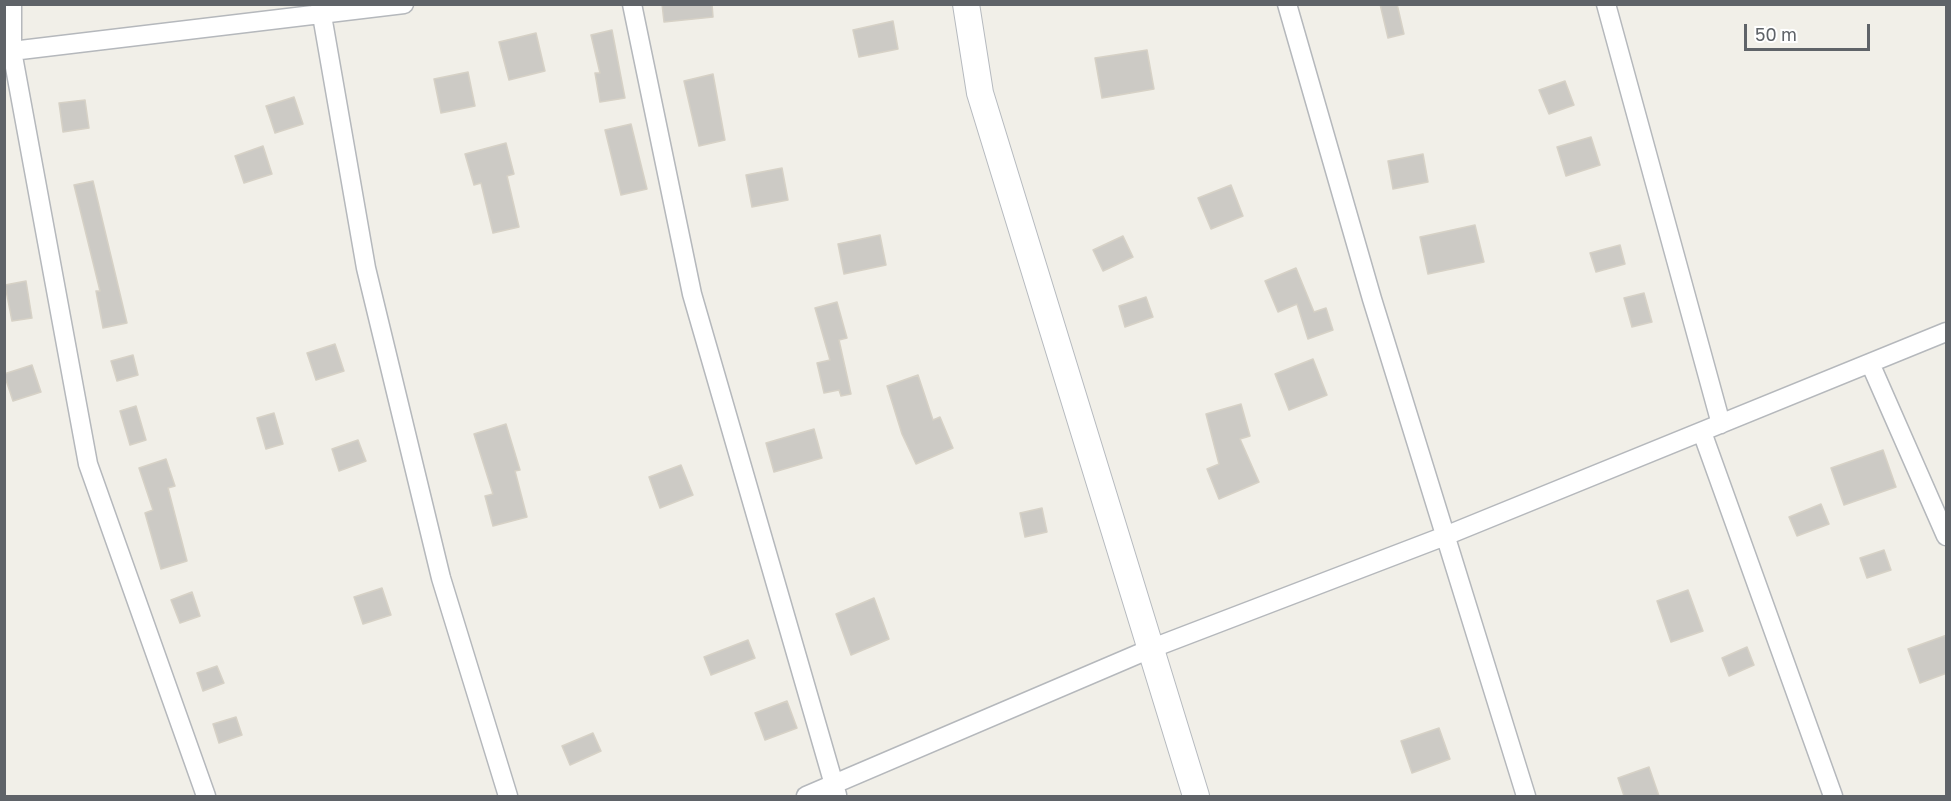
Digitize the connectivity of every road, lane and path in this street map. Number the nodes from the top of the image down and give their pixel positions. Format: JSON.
{"nodes":[{"id":1,"x":12,"y":4,"type":"edge"},
{"id":2,"x":404,"y":4,"type":"edge"},
{"id":3,"x":632,"y":4,"type":"edge"},
{"id":4,"x":966,"y":4,"type":"edge"},
{"id":5,"x":1287,"y":4,"type":"edge"},
{"id":6,"x":1605,"y":4,"type":"edge"},
{"id":7,"x":320,"y":9,"type":"edge"},
{"id":8,"x":12,"y":51,"type":"junction"},
{"id":9,"x":1947,"y":332,"type":"edge"},
{"id":10,"x":1870,"y":363,"type":"junction"},
{"id":11,"x":1721,"y":424,"type":"junction"},
{"id":12,"x":1702,"y":432,"type":"junction"},
{"id":13,"x":1445,"y":536,"type":"junction"},
{"id":14,"x":1947,"y":536,"type":"edge"},
{"id":15,"x":1150,"y":649,"type":"junction"},
{"id":16,"x":836,"y":791,"type":"edge"},
{"id":17,"x":206,"y":796,"type":"edge"},
{"id":18,"x":507,"y":796,"type":"edge"},
{"id":19,"x":807,"y":796,"type":"edge"},
{"id":20,"x":1196,"y":796,"type":"edge"},
{"id":21,"x":1526,"y":796,"type":"edge"},
{"id":22,"x":1833,"y":796,"type":"edge"}],
"edges":[{"from":1,"to":8,"type":"street"},
{"from":2,"to":7,"type":"street"},
{"from":3,"to":16,"type":"street"},
{"from":4,"to":15,"type":"street"},
{"from":5,"to":13,"type":"street"},
{"from":6,"to":11,"type":"street"},
{"from":7,"to":8,"type":"street"},
{"from":7,"to":18,"type":"street"},
{"from":8,"to":17,"type":"street"},
{"from":9,"to":10,"type":"street"},
{"from":10,"to":11,"type":"street"},
{"from":10,"to":14,"type":"street"},
{"from":11,"to":12,"type":"street"},
{"from":12,"to":13,"type":"street"},
{"from":12,"to":22,"type":"street"},
{"from":13,"to":15,"type":"street"},
{"from":13,"to":21,"type":"street"},
{"from":15,"to":16,"type":"street"},
{"from":15,"to":20,"type":"street"},
{"from":16,"to":19,"type":"street"}]}
